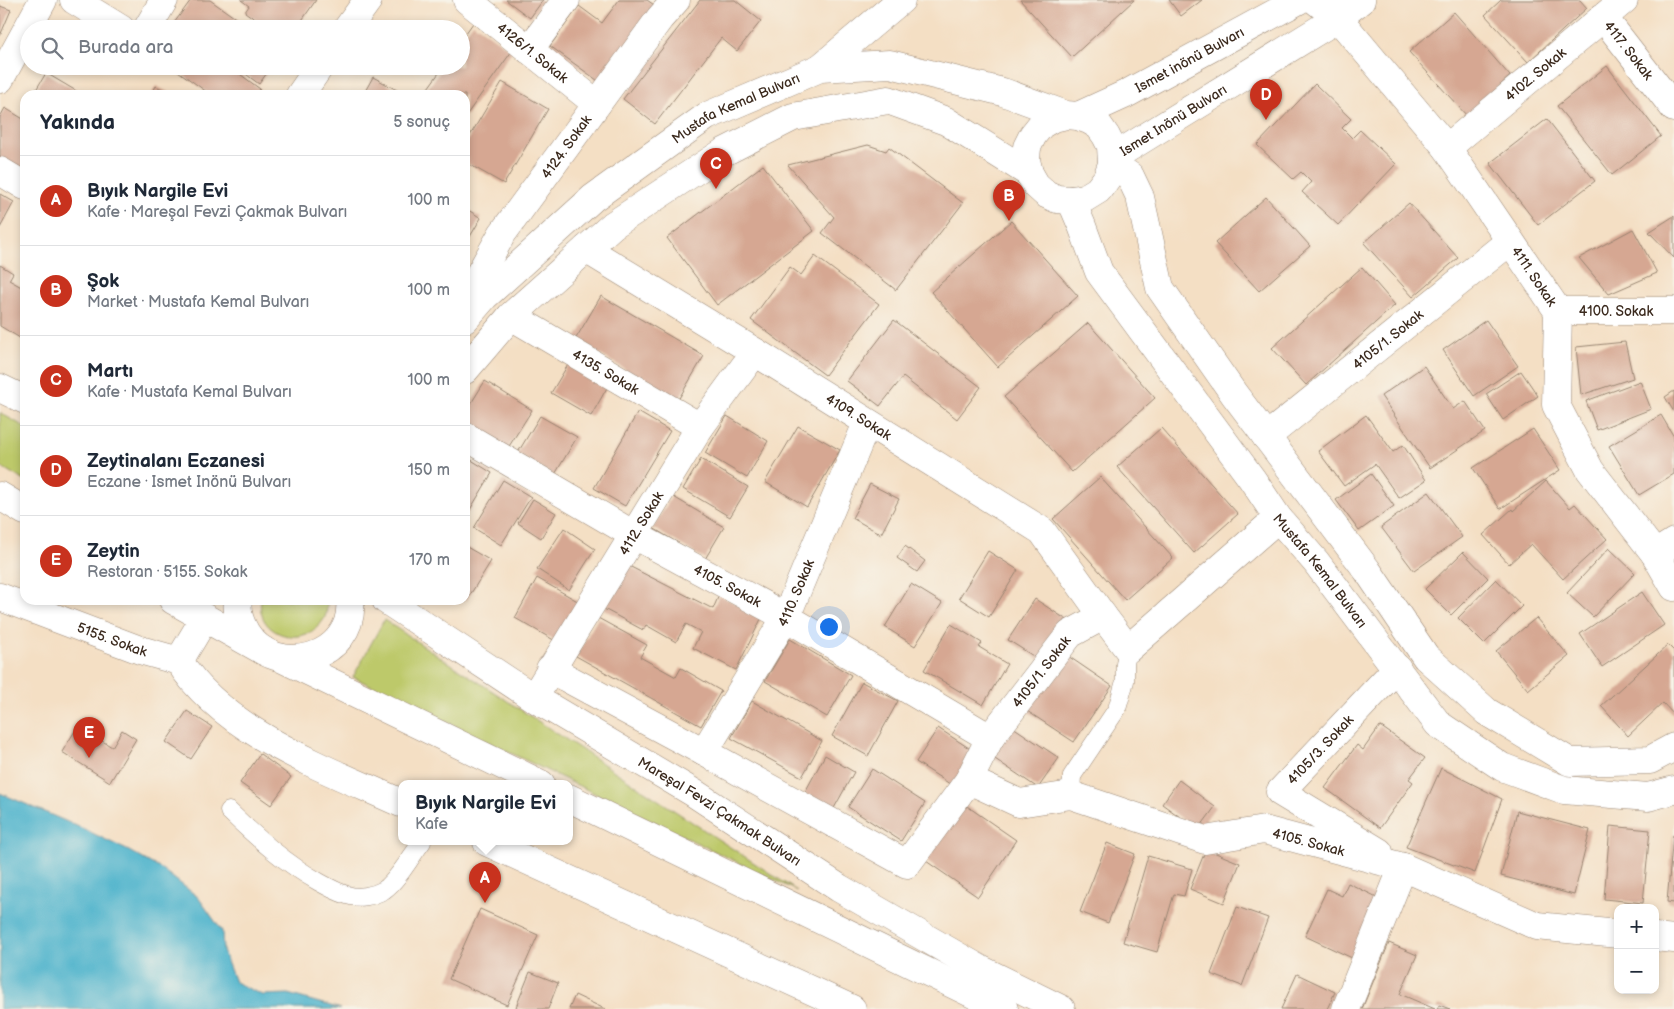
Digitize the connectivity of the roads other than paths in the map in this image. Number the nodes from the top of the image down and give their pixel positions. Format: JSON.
{"nodes":[{"id":1,"x":43,"y":0,"type":"edge"},
{"id":2,"x":74,"y":0,"type":"edge"},
{"id":3,"x":164,"y":0,"type":"edge"},
{"id":4,"x":368,"y":0,"type":"edge"},
{"id":5,"x":467,"y":0,"type":"edge"},
{"id":6,"x":566,"y":0,"type":"edge"},
{"id":7,"x":676,"y":0,"type":"edge"},
{"id":8,"x":902,"y":0,"type":"edge"},
{"id":9,"x":1299,"y":0,"type":"edge"},
{"id":10,"x":1315,"y":0,"type":"edge"},
{"id":11,"x":1361,"y":0,"type":"edge"},
{"id":12,"x":1624,"y":0,"type":"edge"},
{"id":13,"x":1603,"y":17,"type":"junction"},
{"id":14,"x":1338,"y":18,"type":"junction"},
{"id":15,"x":32,"y":20,"type":"edge"},
{"id":16,"x":106,"y":20,"type":"edge"},
{"id":17,"x":152,"y":20,"type":"edge"},
{"id":18,"x":354,"y":20,"type":"edge"},
{"id":19,"x":20,"y":42,"type":"edge"},
{"id":20,"x":529,"y":50,"type":"junction"},
{"id":21,"x":820,"y":68,"type":"junction"},
{"id":22,"x":314,"y":75,"type":"edge"},
{"id":23,"x":0,"y":79,"type":"edge"},
{"id":24,"x":303,"y":90,"type":"edge"},
{"id":25,"x":597,"y":104,"type":"junction"},
{"id":26,"x":1674,"y":108,"type":"edge"},
{"id":27,"x":1072,"y":115,"type":"junction"},
{"id":28,"x":1447,"y":148,"type":"junction"},
{"id":29,"x":1112,"y":161,"type":"junction"},
{"id":30,"x":0,"y":171,"type":"edge"},
{"id":31,"x":1029,"y":173,"type":"junction"},
{"id":32,"x":20,"y":183,"type":"edge"},
{"id":33,"x":1071,"y":200,"type":"junction"},
{"id":34,"x":1510,"y":241,"type":"junction"},
{"id":35,"x":586,"y":250,"type":"junction"},
{"id":36,"x":473,"y":268,"type":"edge"},
{"id":37,"x":1558,"y":311,"type":"junction"},
{"id":38,"x":1674,"y":311,"type":"edge"},
{"id":39,"x":470,"y":313,"type":"edge"},
{"id":40,"x":511,"y":316,"type":"junction"},
{"id":41,"x":755,"y":352,"type":"junction"},
{"id":42,"x":470,"y":364,"type":"edge"},
{"id":43,"x":0,"y":388,"type":"edge"},
{"id":44,"x":20,"y":398,"type":"edge"},
{"id":45,"x":867,"y":423,"type":"junction"},
{"id":46,"x":700,"y":427,"type":"junction"},
{"id":47,"x":1266,"y":437,"type":"junction"},
{"id":48,"x":470,"y":439,"type":"edge"},
{"id":49,"x":0,"y":496,"type":"edge"},
{"id":50,"x":20,"y":508,"type":"edge"},
{"id":51,"x":1278,"y":518,"type":"junction"},
{"id":52,"x":634,"y":535,"type":"junction"},
{"id":53,"x":1665,"y":548,"type":"edge"},
{"id":54,"x":1674,"y":587,"type":"edge"},
{"id":55,"x":0,"y":597,"type":"edge"},
{"id":56,"x":20,"y":605,"type":"edge"},
{"id":57,"x":21,"y":605,"type":"edge"},
{"id":58,"x":180,"y":605,"type":"edge"},
{"id":59,"x":237,"y":605,"type":"edge"},
{"id":60,"x":351,"y":605,"type":"edge"},
{"id":61,"x":394,"y":605,"type":"edge"},
{"id":62,"x":1103,"y":616,"type":"junction"},
{"id":63,"x":786,"y":617,"type":"junction"},
{"id":64,"x":204,"y":619,"type":"junction"},
{"id":65,"x":1128,"y":649,"type":"junction"},
{"id":66,"x":273,"y":655,"type":"junction"},
{"id":67,"x":179,"y":661,"type":"junction"},
{"id":68,"x":1396,"y":668,"type":"junction"},
{"id":69,"x":550,"y":669,"type":"junction"},
{"id":70,"x":534,"y":698,"type":"junction"},
{"id":71,"x":990,"y":738,"type":"junction"},
{"id":72,"x":1674,"y":747,"type":"edge"},
{"id":73,"x":704,"y":752,"type":"junction"},
{"id":74,"x":533,"y":780,"type":"edge"},
{"id":75,"x":969,"y":780,"type":"junction"},
{"id":76,"x":1674,"y":790,"type":"edge"},
{"id":77,"x":1071,"y":795,"type":"junction"},
{"id":78,"x":573,"y":800,"type":"edge"},
{"id":79,"x":398,"y":802,"type":"edge"},
{"id":80,"x":229,"y":810,"type":"dead end"},
{"id":81,"x":420,"y":845,"type":"edge"},
{"id":82,"x":494,"y":845,"type":"edge"},
{"id":83,"x":1403,"y":867,"type":"junction"},
{"id":84,"x":1614,"y":934,"type":"edge"},
{"id":85,"x":1659,"y":937,"type":"edge"},
{"id":86,"x":1674,"y":939,"type":"edge"},
{"id":87,"x":852,"y":1009,"type":"edge"},
{"id":88,"x":1004,"y":1009,"type":"edge"},
{"id":89,"x":1062,"y":1009,"type":"edge"},
{"id":90,"x":1346,"y":1009,"type":"edge"}],
"edges":[{"from":1,"to":15,"type":"main road"},
{"from":2,"to":16,"type":"main road"},
{"from":3,"to":17,"type":"main road"},
{"from":4,"to":18,"type":"main road"},
{"from":5,"to":20,"type":"main road","name":"4126/1. Sokak"},
{"from":6,"to":20,"type":"main road"},
{"from":7,"to":25,"type":"main road","name":"4124. Sokak"},
{"from":8,"to":21,"type":"main road"},
{"from":9,"to":27,"type":"main road","name":"Ismet inönü Bulvarı"},
{"from":10,"to":14,"type":"main road","name":"4111. Sokak"},
{"from":11,"to":14,"type":"main road","name":"Ismet Inönü Bulvarı"},
{"from":12,"to":13,"type":"main road","name":"4102. Sokak"},
{"from":13,"to":26,"type":"main road","name":"4117. Sokak"},
{"from":13,"to":28,"type":"main road","name":"4102. Sokak"},
{"from":14,"to":28,"type":"main road","name":"4111. Sokak"},
{"from":14,"to":29,"type":"main road","name":"Ismet Inönü Bulvarı"},
{"from":19,"to":23,"type":"main road"},
{"from":20,"to":25,"type":"main road","name":"4126/1. Sokak"},
{"from":21,"to":27,"type":"main road","name":"Mustafa Kemal Bulvarı"},
{"from":21,"to":39,"type":"main road","name":"Mustafa Kemal Bulvarı"},
{"from":22,"to":24,"type":"main road"},
{"from":25,"to":36,"type":"main road","name":"4124. Sokak"},
{"from":27,"to":29,"type":"main road"},
{"from":27,"to":31,"type":"main road"},
{"from":28,"to":34,"type":"main road","name":"4111. Sokak"},
{"from":29,"to":33,"type":"main road"},
{"from":29,"to":47,"type":"main road"},
{"from":30,"to":32,"type":"main road"},
{"from":31,"to":33,"type":"main road"},
{"from":31,"to":35,"type":"main road"},
{"from":33,"to":51,"type":"main road","name":"Mustafa Kemal Bulvarı"},
{"from":34,"to":37,"type":"main road","name":"4111. Sokak"},
{"from":34,"to":47,"type":"main road","name":"4105/1. Sokak"},
{"from":35,"to":40,"type":"main road"},
{"from":35,"to":41,"type":"main road","name":"4109. Sokak"},
{"from":37,"to":38,"type":"main road","name":"4100. Sokak"},
{"from":37,"to":53,"type":"main road","name":"4111. Sokak"},
{"from":40,"to":42,"type":"main road"},
{"from":40,"to":46,"type":"main road","name":"4135. Sokak"},
{"from":41,"to":45,"type":"main road","name":"4109. Sokak"},
{"from":41,"to":46,"type":"main road","name":"4112. Sokak"},
{"from":43,"to":44,"type":"main road"},
{"from":45,"to":62,"type":"main road","name":"4109. Sokak"},
{"from":45,"to":63,"type":"main road","name":"4110. Sokak"},
{"from":46,"to":52,"type":"main road","name":"4112. Sokak"},
{"from":47,"to":72,"type":"main road"},
{"from":48,"to":52,"type":"main road","name":"4105. Sokak"},
{"from":49,"to":50,"type":"main road"},
{"from":51,"to":65,"type":"main road"},
{"from":51,"to":68,"type":"main road","name":"Mustafa Kemal Bulvarı"},
{"from":52,"to":63,"type":"main road","name":"4105. Sokak"},
{"from":52,"to":69,"type":"main road","name":"4112. Sokak"},
{"from":53,"to":54,"type":"main road","name":"4111. Sokak"},
{"from":55,"to":56,"type":"main road","name":"5155. Sokak"},
{"from":57,"to":67,"type":"main road","name":"5155. Sokak"},
{"from":58,"to":64,"type":"main road"},
{"from":59,"to":66,"type":"main road"},
{"from":60,"to":66,"type":"main road"},
{"from":61,"to":70,"type":"main road","name":"Mareşal Fevzi Çakmak Bulvarı"},
{"from":62,"to":65,"type":"main road"},
{"from":62,"to":71,"type":"main road","name":"4105/1. Sokak"},
{"from":63,"to":71,"type":"main road","name":"4105. Sokak"},
{"from":63,"to":73,"type":"main road","name":"4110. Sokak"},
{"from":64,"to":66,"type":"main road"},
{"from":64,"to":67,"type":"main road"},
{"from":65,"to":77,"type":"lane"},
{"from":66,"to":74,"type":"main road"},
{"from":67,"to":79,"type":"main road"},
{"from":68,"to":76,"type":"main road","name":"Mustafa Kemal Bulvarı"},
{"from":68,"to":83,"type":"main road","name":"4105/3. Sokak"},
{"from":69,"to":70,"type":"main road","name":"4112. Sokak"},
{"from":69,"to":73,"type":"main road"},
{"from":70,"to":89,"type":"main road","name":"Mareşal Fevzi Çakmak Bulvarı"},
{"from":71,"to":75,"type":"main road","name":"4105/1. Sokak"},
{"from":73,"to":75,"type":"main road","name":"4105/1. Sokak"},
{"from":75,"to":77,"type":"main road","name":"4105. Sokak"},
{"from":77,"to":83,"type":"main road","name":"4105. Sokak"},
{"from":78,"to":88,"type":"main road"},
{"from":80,"to":81,"type":"lane"},
{"from":82,"to":87,"type":"main road"},
{"from":83,"to":84,"type":"main road","name":"4105. Sokak"},
{"from":83,"to":90,"type":"main road"},
{"from":85,"to":86,"type":"main road"}]}
